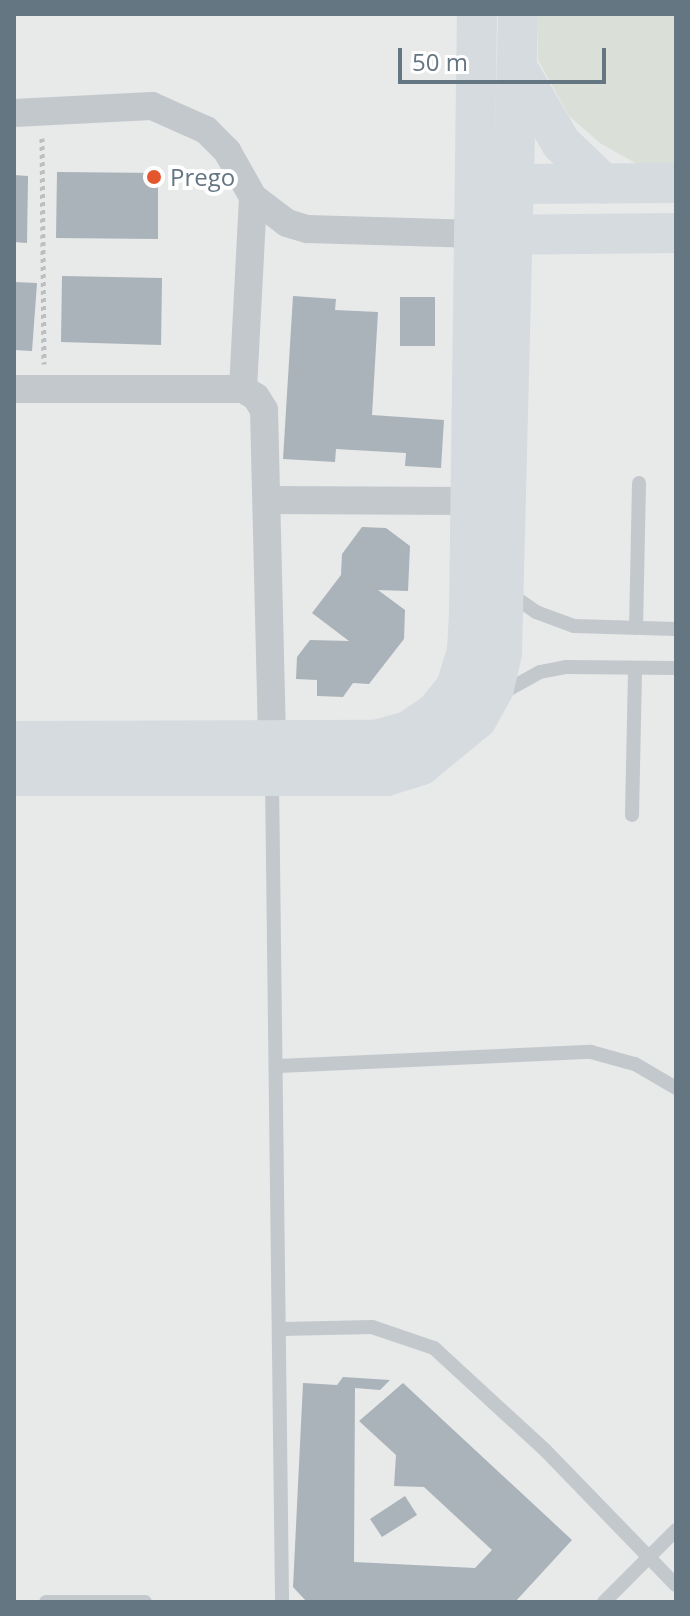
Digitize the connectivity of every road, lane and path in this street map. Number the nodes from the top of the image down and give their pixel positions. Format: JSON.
{"nodes":[{"id":1,"x":477,"y":14,"type":"edge"},
{"id":2,"x":518,"y":14,"type":"edge"},
{"id":3,"x":518,"y":66,"type":"junction"},
{"id":4,"x":28,"y":112,"type":"edge"},
{"id":5,"x":676,"y":183,"type":"edge"},
{"id":6,"x":478,"y":184,"type":"junction"},
{"id":7,"x":517,"y":184,"type":"junction"},
{"id":8,"x":604,"y":184,"type":"junction"},
{"id":9,"x":253,"y":197,"type":"junction"},
{"id":10,"x":676,"y":233,"type":"edge"},
{"id":11,"x":496,"y":235,"type":"junction"},
{"id":12,"x":14,"y":389,"type":"edge"},
{"id":13,"x":44,"y":389,"type":"junction"},
{"id":14,"x":243,"y":389,"type":"junction"},
{"id":15,"x":639,"y":483,"type":"dead end"},
{"id":16,"x":268,"y":500,"type":"junction"},
{"id":17,"x":468,"y":501,"type":"junction"},
{"id":18,"x":504,"y":588,"type":"junction"},
{"id":19,"x":636,"y":628,"type":"junction"},
{"id":20,"x":676,"y":629,"type":"edge"},
{"id":21,"x":635,"y":668,"type":"junction"},
{"id":22,"x":676,"y":668,"type":"edge"},
{"id":23,"x":477,"y":719,"type":"junction"},
{"id":24,"x":14,"y":741,"type":"edge"},
{"id":25,"x":158,"y":760,"type":"junction"},
{"id":26,"x":272,"y":760,"type":"junction"},
{"id":27,"x":14,"y":776,"type":"edge"},
{"id":28,"x":632,"y":815,"type":"dead end"},
{"id":29,"x":279,"y":1066,"type":"junction"},
{"id":30,"x":676,"y":1088,"type":"edge"},
{"id":31,"x":282,"y":1329,"type":"junction"},
{"id":32,"x":676,"y":1530,"type":"edge"},
{"id":33,"x":652,"y":1555,"type":"junction"},
{"id":34,"x":676,"y":1585,"type":"edge"},
{"id":35,"x":71,"y":1600,"type":"edge"},
{"id":36,"x":46,"y":1602,"type":"edge"},
{"id":37,"x":145,"y":1602,"type":"edge"},
{"id":38,"x":282,"y":1602,"type":"edge"},
{"id":39,"x":604,"y":1602,"type":"edge"}],
"edges":[{"from":1,"to":6,"type":"street"},
{"from":2,"to":3,"type":"street"},
{"from":3,"to":7,"type":"street"},
{"from":3,"to":8,"type":"street"},
{"from":4,"to":9,"type":"street"},
{"from":4,"to":13,"type":"path"},
{"from":5,"to":8,"type":"street"},
{"from":6,"to":7,"type":"street"},
{"from":6,"to":11,"type":"street"},
{"from":7,"to":8,"type":"street"},
{"from":7,"to":11,"type":"street"},
{"from":9,"to":11,"type":"street"},
{"from":9,"to":14,"type":"street"},
{"from":10,"to":11,"type":"street"},
{"from":11,"to":17,"type":"street"},
{"from":11,"to":18,"type":"street"},
{"from":12,"to":13,"type":"street"},
{"from":13,"to":14,"type":"street"},
{"from":14,"to":16,"type":"street"},
{"from":15,"to":19,"type":"lane"},
{"from":16,"to":17,"type":"street"},
{"from":16,"to":26,"type":"street"},
{"from":17,"to":26,"type":"street"},
{"from":18,"to":19,"type":"lane"},
{"from":18,"to":23,"type":"street"},
{"from":19,"to":20,"type":"lane"},
{"from":21,"to":22,"type":"lane"},
{"from":21,"to":23,"type":"lane"},
{"from":21,"to":28,"type":"lane"},
{"from":23,"to":26,"type":"street"},
{"from":24,"to":25,"type":"street"},
{"from":25,"to":26,"type":"street"},
{"from":25,"to":27,"type":"street"},
{"from":26,"to":29,"type":"lane"},
{"from":29,"to":30,"type":"lane"},
{"from":29,"to":31,"type":"lane"},
{"from":31,"to":33,"type":"lane"},
{"from":31,"to":38,"type":"lane"},
{"from":32,"to":33,"type":"lane"},
{"from":33,"to":34,"type":"lane"},
{"from":33,"to":39,"type":"lane"},
{"from":35,"to":36,"type":"lane"},
{"from":35,"to":37,"type":"lane"}]}
